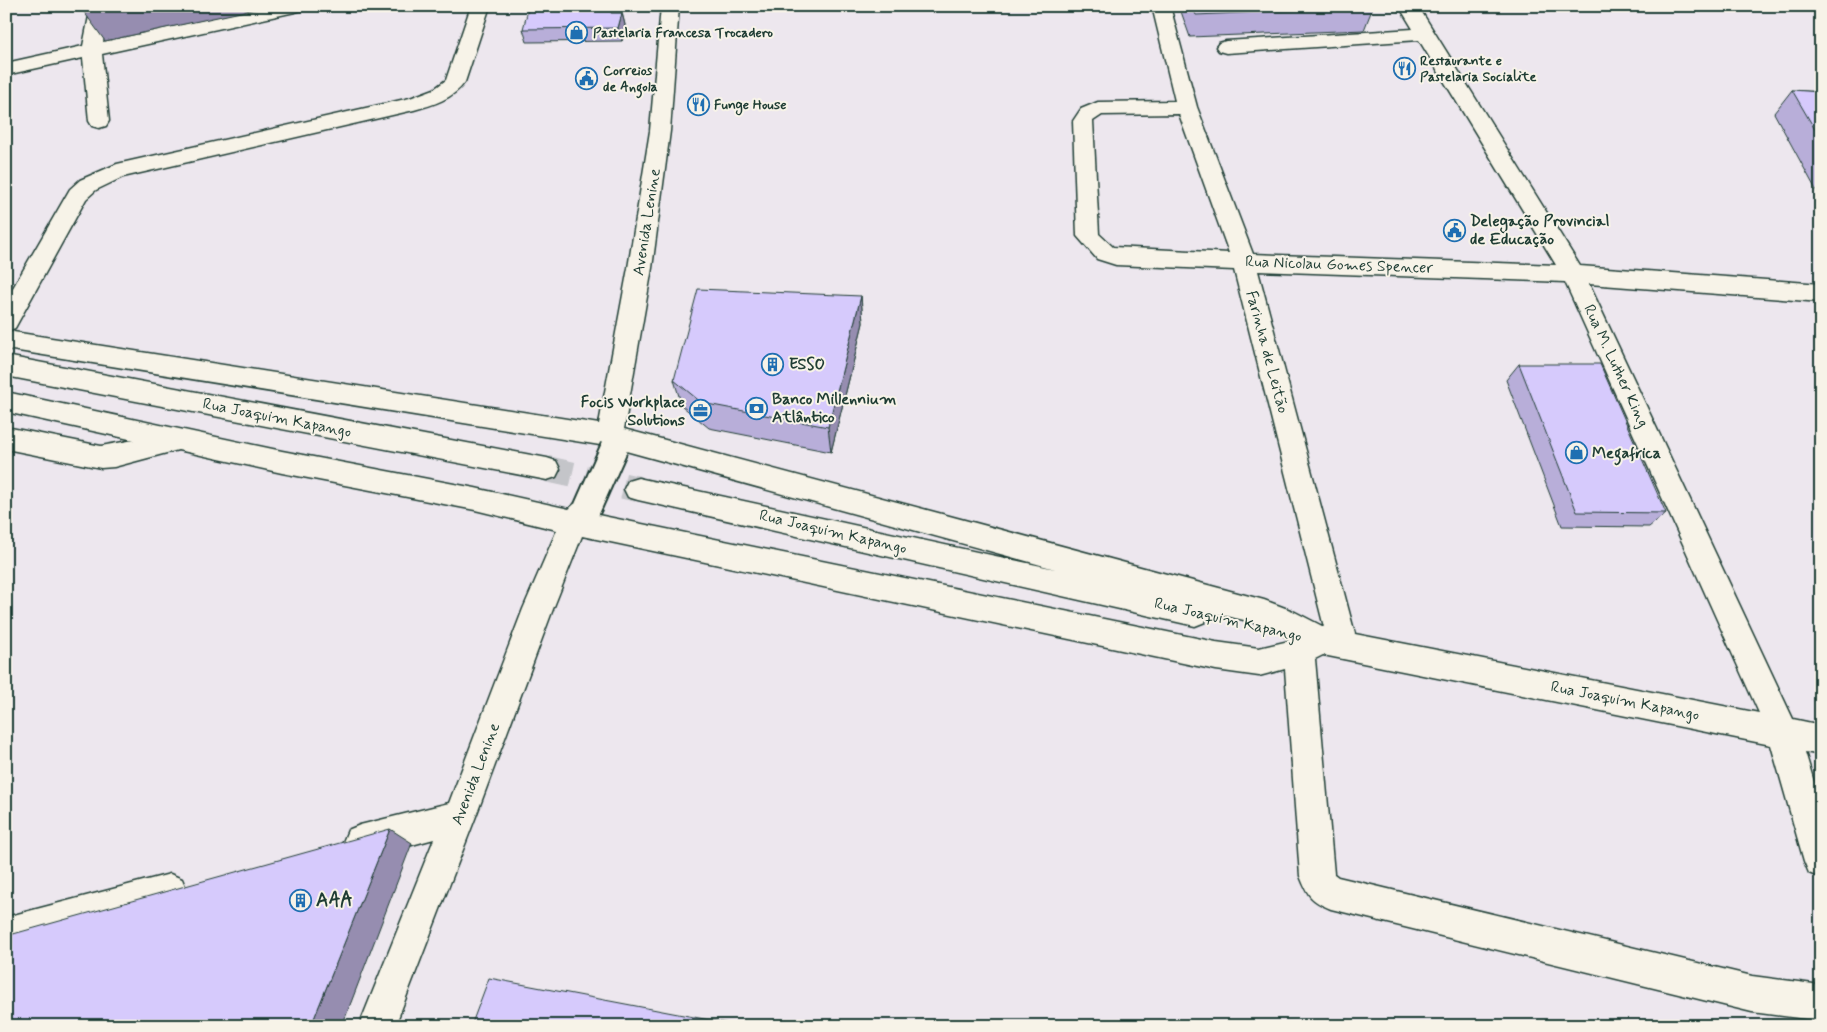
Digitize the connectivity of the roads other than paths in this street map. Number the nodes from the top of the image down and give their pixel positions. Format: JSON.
{"nodes":[{"id":1,"x":100,"y":6,"type":"edge"},
{"id":2,"x":295,"y":6,"type":"edge"},
{"id":3,"x":481,"y":6,"type":"edge"},
{"id":4,"x":670,"y":6,"type":"edge"},
{"id":5,"x":1161,"y":6,"type":"edge"},
{"id":6,"x":1408,"y":6,"type":"edge"},
{"id":7,"x":1425,"y":34,"type":"junction"},
{"id":8,"x":1226,"y":47,"type":"edge"},
{"id":9,"x":92,"y":50,"type":"junction"},
{"id":10,"x":6,"y":69,"type":"edge"},
{"id":11,"x":1187,"y":106,"type":"junction"},
{"id":12,"x":99,"y":121,"type":"dead end"},
{"id":13,"x":1244,"y":262,"type":"junction"},
{"id":14,"x":1573,"y":274,"type":"junction"},
{"id":15,"x":1821,"y":293,"type":"edge"},
{"id":16,"x":6,"y":322,"type":"edge"},
{"id":17,"x":6,"y":340,"type":"edge"},
{"id":18,"x":6,"y":366,"type":"edge"},
{"id":19,"x":6,"y":402,"type":"edge"},
{"id":20,"x":178,"y":440,"type":"junction"},
{"id":21,"x":7,"y":441,"type":"edge"},
{"id":22,"x":608,"y":444,"type":"junction"},
{"id":23,"x":547,"y":469,"type":"tunnel mouth"},
{"id":24,"x":638,"y":489,"type":"tunnel mouth"},
{"id":25,"x":578,"y":513,"type":"junction"},
{"id":26,"x":1321,"y":646,"type":"junction"},
{"id":27,"x":1783,"y":732,"type":"junction"},
{"id":28,"x":1821,"y":740,"type":"edge"},
{"id":29,"x":460,"y":816,"type":"junction"},
{"id":30,"x":334,"y":848,"type":"edge"},
{"id":31,"x":1821,"y":861,"type":"edge"},
{"id":32,"x":199,"y":884,"type":"edge"},
{"id":33,"x":6,"y":934,"type":"edge"},
{"id":34,"x":1821,"y":1003,"type":"edge"},
{"id":35,"x":377,"y":1026,"type":"edge"}],
"edges":[{"from":1,"to":9,"type":"street"},
{"from":2,"to":9,"type":"street"},
{"from":3,"to":16,"type":"street"},
{"from":4,"to":22,"type":"street","name":"Avenida Lenine"},
{"from":5,"to":11,"type":"street","name":"Farinha de Leitão"},
{"from":6,"to":7,"type":"street","name":"Rua M. Luther King"},
{"from":7,"to":8,"type":"street"},
{"from":7,"to":14,"type":"street","name":"Rua M. Luther King"},
{"from":9,"to":10,"type":"street"},
{"from":9,"to":12,"type":"street"},
{"from":11,"to":13,"type":"street","name":"Farinha de Leitão"},
{"from":11,"to":13,"type":"street","name":"Rua Nicolau Gomes Spencer"},
{"from":13,"to":14,"type":"street","name":"Rua Nicolau Gomes Spencer"},
{"from":13,"to":26,"type":"street","name":"Farinha de Leitão"},
{"from":14,"to":15,"type":"street","name":"Rua Nicolau Gomes Spencer"},
{"from":14,"to":27,"type":"street","name":"Rua M. Luther King"},
{"from":17,"to":22,"type":"street"},
{"from":18,"to":23,"type":"street","name":"Rua Joaquim Kapango"},
{"from":19,"to":20,"type":"street"},
{"from":20,"to":21,"type":"street"},
{"from":20,"to":25,"type":"street"},
{"from":22,"to":25,"type":"street","name":"Avenida Lenine","bridge":true},
{"from":22,"to":26,"type":"street"},
{"from":24,"to":26,"type":"street","name":"Rua Joaquim Kapango"},
{"from":25,"to":26,"type":"street"},
{"from":25,"to":29,"type":"street","name":"Avenida Lenine"},
{"from":26,"to":27,"type":"street","name":"Rua Joaquim Kapango"},
{"from":26,"to":34,"type":"street","name":"Farinha de Leitão"},
{"from":27,"to":28,"type":"street","name":"Rua Joaquim Kapango"},
{"from":27,"to":31,"type":"street","name":"Rua M. Luther King"},
{"from":29,"to":30,"type":"street"},
{"from":29,"to":35,"type":"street","name":"Avenida Lenine"},
{"from":32,"to":33,"type":"street"}]}
